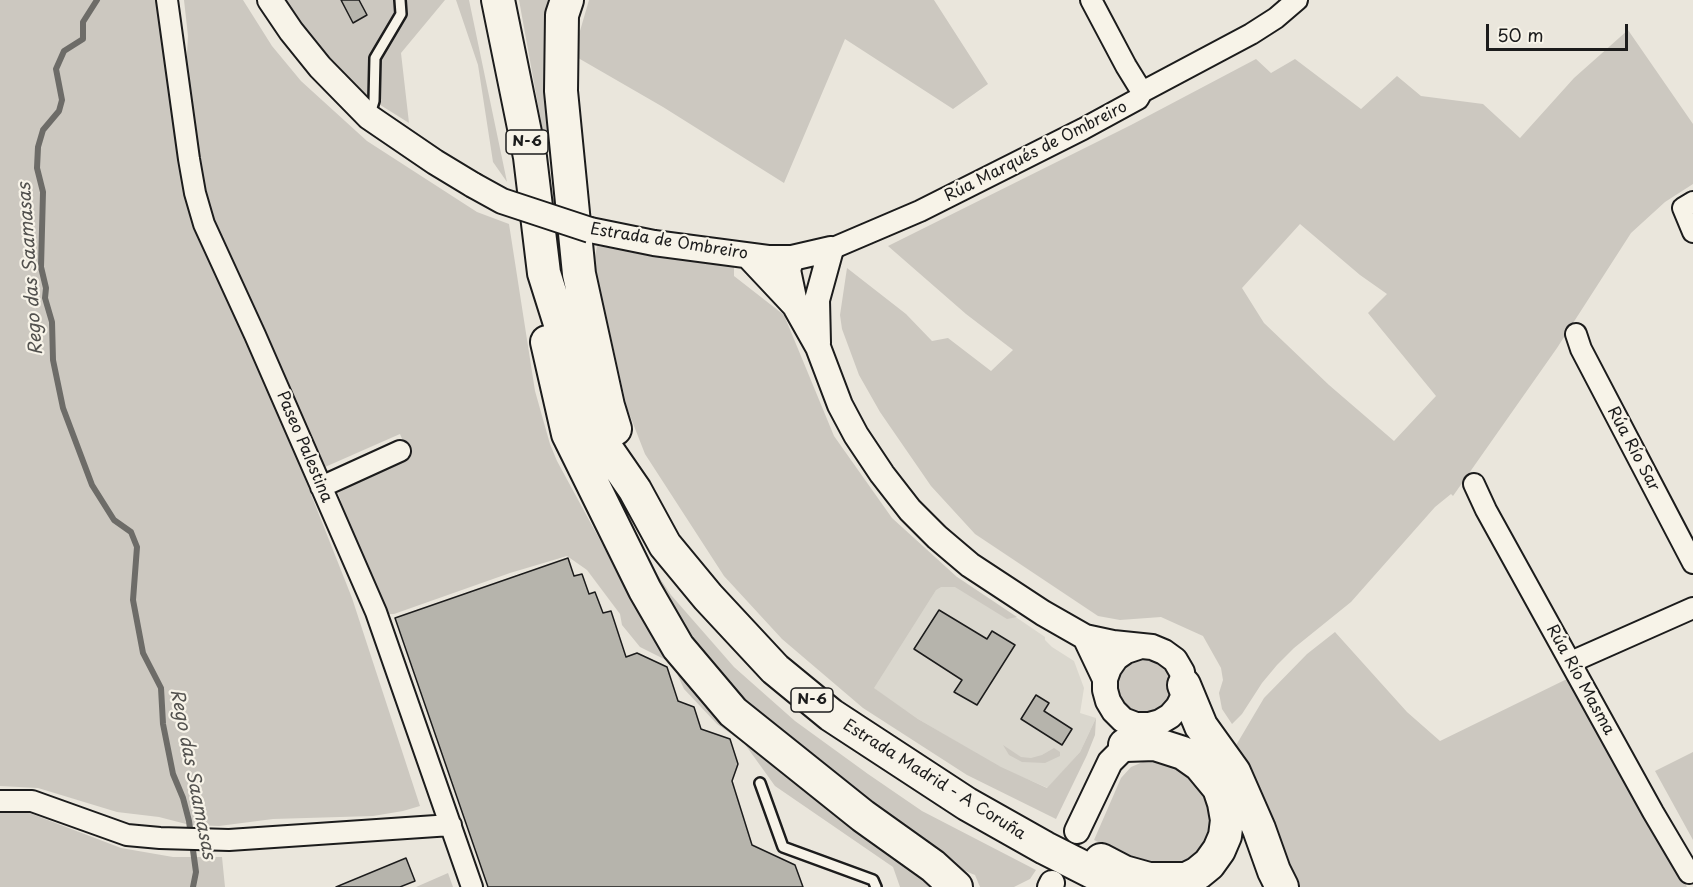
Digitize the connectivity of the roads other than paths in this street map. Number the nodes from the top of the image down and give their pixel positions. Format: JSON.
{"nodes":[{"id":1,"x":167,"y":0,"type":"edge"},
{"id":2,"x":270,"y":0,"type":"edge"},
{"id":3,"x":400,"y":0,"type":"edge"},
{"id":4,"x":498,"y":0,"type":"edge"},
{"id":5,"x":567,"y":0,"type":"edge"},
{"id":6,"x":1091,"y":0,"type":"edge"},
{"id":7,"x":1297,"y":0,"type":"edge"},
{"id":8,"x":1142,"y":92,"type":"junction"},
{"id":9,"x":369,"y":117,"type":"junction"},
{"id":10,"x":1688,"y":205,"type":"edge"},
{"id":11,"x":1693,"y":232,"type":"edge"},
{"id":12,"x":831,"y":249,"type":"junction"},
{"id":13,"x":748,"y":256,"type":"junction"},
{"id":14,"x":795,"y":257,"type":"junction"},
{"id":15,"x":544,"y":273,"type":"junction"},
{"id":16,"x":807,"y":304,"type":"junction"},
{"id":17,"x":1576,"y":334,"type":"dead end"},
{"id":18,"x":400,"y":451,"type":"dead end"},
{"id":19,"x":1474,"y":484,"type":"dead end"},
{"id":20,"x":321,"y":487,"type":"junction"},
{"id":21,"x":635,"y":490,"type":"junction"},
{"id":22,"x":1693,"y":563,"type":"edge"},
{"id":23,"x":1693,"y":608,"type":"edge"},
{"id":24,"x":1085,"y":637,"type":"junction"},
{"id":25,"x":1138,"y":647,"type":"junction"},
{"id":26,"x":1571,"y":662,"type":"junction"},
{"id":27,"x":1105,"y":679,"type":"junction"},
{"id":28,"x":1184,"y":685,"type":"junction"},
{"id":29,"x":1114,"y":711,"type":"junction"},
{"id":30,"x":1149,"y":725,"type":"junction"},
{"id":31,"x":1117,"y":754,"type":"junction"},
{"id":32,"x":760,"y":783,"type":"dead end"},
{"id":33,"x":0,"y":801,"type":"edge"},
{"id":34,"x":451,"y":825,"type":"junction"},
{"id":35,"x":1077,"y":831,"type":"dead end"},
{"id":36,"x":1045,"y":848,"type":"junction"},
{"id":37,"x":1689,"y":873,"type":"dead end"},
{"id":38,"x":472,"y":887,"type":"edge"},
{"id":39,"x":876,"y":887,"type":"edge"},
{"id":40,"x":956,"y":887,"type":"edge"},
{"id":41,"x":1122,"y":887,"type":"edge"},
{"id":42,"x":1282,"y":887,"type":"edge"}],
"edges":[{"from":1,"to":20,"type":"street","name":"Paseo Palestina"},
{"from":2,"to":9,"type":"street","name":"Estrada de Ombreiro"},
{"from":3,"to":9,"type":"lane"},
{"from":4,"to":15,"type":"highway","name":"Estrada Madrid - A Coruña","number":"N-6"},
{"from":5,"to":21,"type":"highway"},
{"from":6,"to":8,"type":"street"},
{"from":7,"to":8,"type":"street","name":"Rúa Marqués de Ombreiro"},
{"from":8,"to":12,"type":"street","name":"Rúa Marqués de Ombreiro"},
{"from":9,"to":13,"type":"street","name":"Estrada de Ombreiro","bridge":true},
{"from":10,"to":11,"type":"street"},
{"from":12,"to":14,"type":"street","name":"Rúa Marqués de Ombreiro"},
{"from":12,"to":16,"type":"street"},
{"from":13,"to":14,"type":"street","name":"Estrada de Ombreiro"},
{"from":13,"to":16,"type":"street"},
{"from":14,"to":16,"type":"street"},
{"from":15,"to":21,"type":"highway","name":"Estrada Madrid - A Coruña","number":"N-6"},
{"from":15,"to":40,"type":"highway"},
{"from":16,"to":24,"type":"street"},
{"from":17,"to":22,"type":"street","name":"Rúa Río Sar"},
{"from":18,"to":20,"type":"street"},
{"from":19,"to":26,"type":"street","name":"Rúa Río Masma"},
{"from":20,"to":34,"type":"street","name":"Paseo Palestina"},
{"from":21,"to":36,"type":"highway","name":"Estrada Madrid - A Coruña","number":"N-6"},
{"from":23,"to":26,"type":"street"},
{"from":24,"to":25,"type":"street"},
{"from":24,"to":27,"type":"street"},
{"from":25,"to":27,"type":"street"},
{"from":25,"to":28,"type":"street"},
{"from":26,"to":37,"type":"street","name":"Rúa Río Masma"},
{"from":27,"to":29,"type":"street"},
{"from":28,"to":30,"type":"street"},
{"from":28,"to":42,"type":"highway"},
{"from":29,"to":30,"type":"street"},
{"from":29,"to":31,"type":"street"},
{"from":30,"to":31,"type":"street"},
{"from":31,"to":35,"type":"street"},
{"from":31,"to":36,"type":"highway"},
{"from":32,"to":39,"type":"lane"},
{"from":33,"to":34,"type":"street"},
{"from":34,"to":38,"type":"street","name":"Paseo Palestina"},
{"from":36,"to":41,"type":"highway","name":"Estrada Madrid - A Coruña","number":"N-6"}]}
